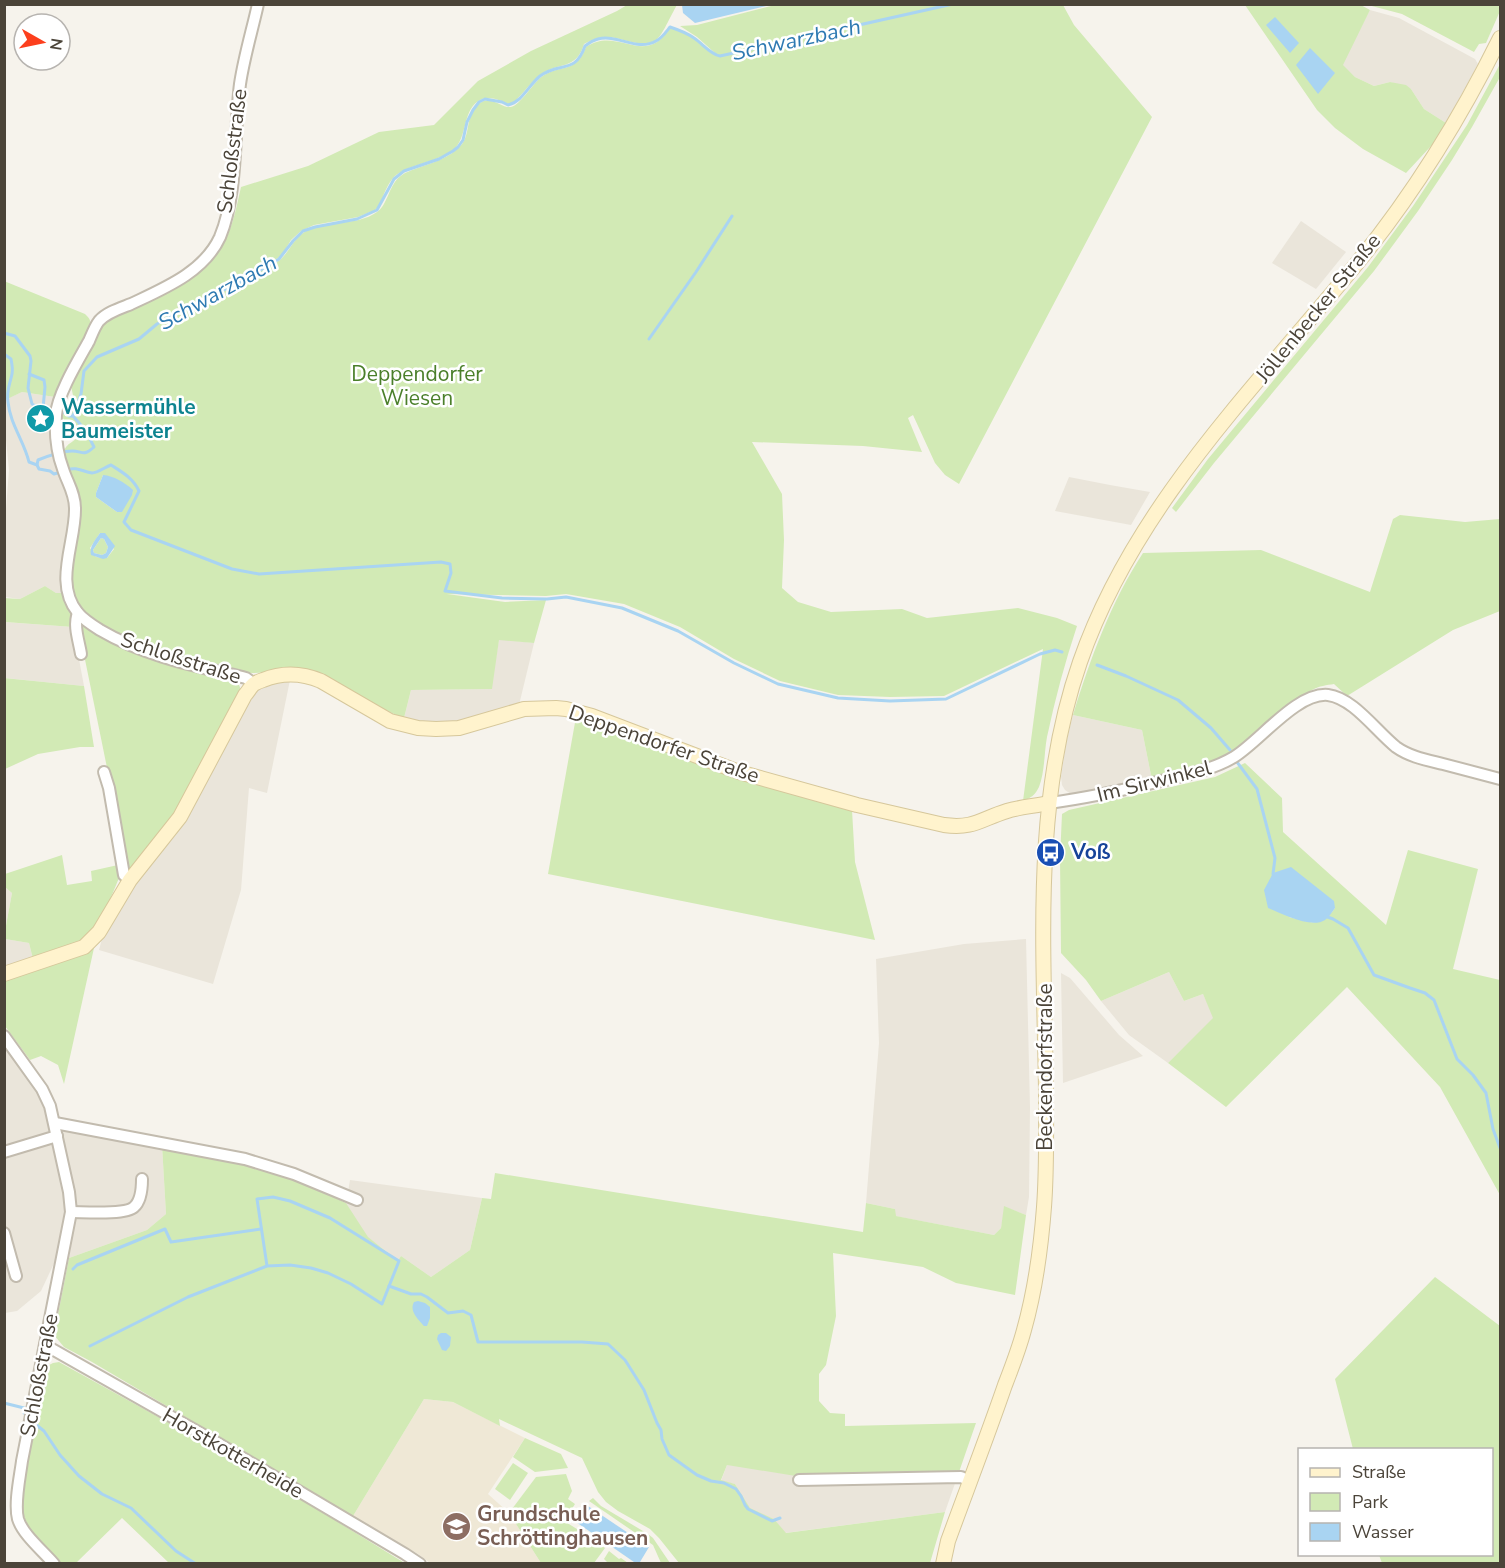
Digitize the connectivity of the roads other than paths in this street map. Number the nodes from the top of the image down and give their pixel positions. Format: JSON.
{"nodes":[{"id":1,"x":258,"y":4,"type":"edge"},
{"id":2,"x":1500,"y":38,"type":"edge"},
{"id":3,"x":1122,"y":568,"type":"joint"},
{"id":4,"x":78,"y":613,"type":"junction"},
{"id":5,"x":81,"y":654,"type":"dead end"},
{"id":6,"x":254,"y":684,"type":"junction"},
{"id":7,"x":104,"y":772,"type":"dead end"},
{"id":8,"x":1500,"y":779,"type":"edge"},
{"id":9,"x":1049,"y":803,"type":"junction"},
{"id":10,"x":130,"y":880,"type":"junction"},
{"id":11,"x":4,"y":974,"type":"edge"},
{"id":12,"x":4,"y":1036,"type":"edge"},
{"id":13,"x":55,"y":1123,"type":"junction"},
{"id":14,"x":57,"y":1136,"type":"junction"},
{"id":15,"x":4,"y":1152,"type":"edge"},
{"id":16,"x":142,"y":1179,"type":"dead end"},
{"id":17,"x":357,"y":1200,"type":"dead end"},
{"id":18,"x":71,"y":1212,"type":"junction"},
{"id":19,"x":4,"y":1233,"type":"edge"},
{"id":20,"x":16,"y":1276,"type":"dead end"},
{"id":21,"x":45,"y":1345,"type":"junction"},
{"id":22,"x":799,"y":1480,"type":"dead end"},
{"id":23,"x":970,"y":1481,"type":"junction"},
{"id":24,"x":54,"y":1563,"type":"edge"},
{"id":25,"x":420,"y":1563,"type":"edge"},
{"id":26,"x":943,"y":1563,"type":"edge"}],
"edges":[{"from":1,"to":4,"type":"street","name":"Schloßstraße"},
{"from":2,"to":3,"type":"street","name":"Jöllenbecker Straße"},
{"from":3,"to":9,"type":"street","name":"Beckendorfstraße"},
{"from":4,"to":5,"type":"street","name":"Schloßstraße"},
{"from":4,"to":6,"type":"street","name":"Schloßstraße"},
{"from":6,"to":9,"type":"street","name":"Deppendorfer Straße"},
{"from":6,"to":10,"type":"street"},
{"from":7,"to":10,"type":"street"},
{"from":8,"to":9,"type":"street","name":"Im Sirwinkel"},
{"from":9,"to":23,"type":"street","name":"Beckendorfstraße"},
{"from":10,"to":11,"type":"street"},
{"from":12,"to":13,"type":"street","name":"Schloßstraße"},
{"from":13,"to":14,"type":"street","name":"Schloßstraße"},
{"from":13,"to":17,"type":"street"},
{"from":14,"to":15,"type":"street"},
{"from":14,"to":18,"type":"street","name":"Schloßstraße"},
{"from":16,"to":18,"type":"street"},
{"from":18,"to":21,"type":"street","name":"Schloßstraße"},
{"from":19,"to":20,"type":"street"},
{"from":21,"to":24,"type":"street","name":"Schloßstraße"},
{"from":21,"to":25,"type":"street","name":"Horstkotterheide"},
{"from":22,"to":23,"type":"street"},
{"from":23,"to":26,"type":"street","name":"Beckendorfstraße"}]}
